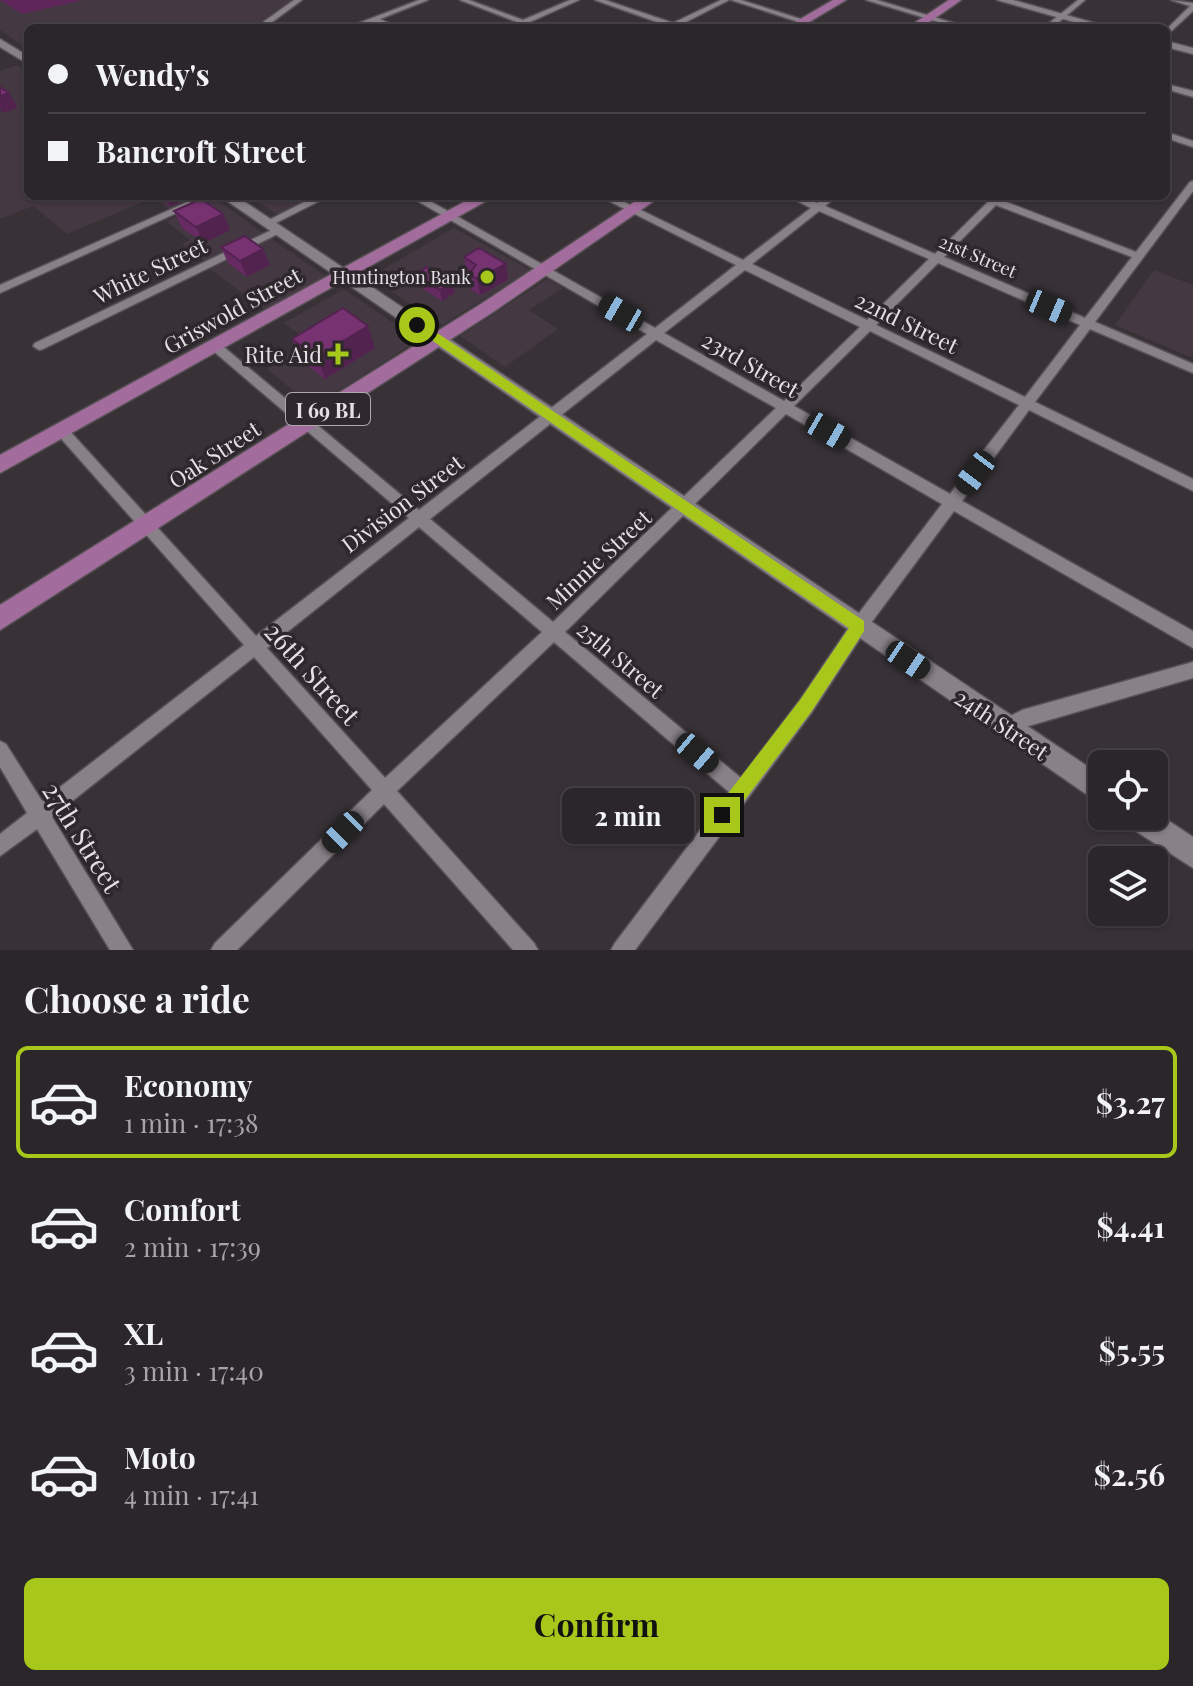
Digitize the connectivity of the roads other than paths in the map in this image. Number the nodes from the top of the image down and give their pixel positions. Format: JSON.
{"nodes":[{"id":1,"x":299,"y":0,"type":"edge"},
{"id":2,"x":425,"y":0,"type":"edge"},
{"id":3,"x":463,"y":0,"type":"edge"},
{"id":4,"x":576,"y":0,"type":"edge"},
{"id":5,"x":598,"y":0,"type":"edge"},
{"id":6,"x":726,"y":0,"type":"edge"},
{"id":7,"x":734,"y":0,"type":"edge"},
{"id":8,"x":841,"y":0,"type":"edge"},
{"id":9,"x":869,"y":0,"type":"edge"},
{"id":10,"x":956,"y":0,"type":"edge"},
{"id":11,"x":1002,"y":0,"type":"edge"},
{"id":12,"x":1082,"y":0,"type":"edge"},
{"id":13,"x":1174,"y":0,"type":"edge"},
{"id":14,"x":1193,"y":6,"type":"edge"},
{"id":15,"x":1062,"y":16,"type":"junction"},
{"id":16,"x":930,"y":18,"type":"junction"},
{"id":17,"x":374,"y":19,"type":"junction"},
{"id":18,"x":803,"y":21,"type":"junction"},
{"id":19,"x":523,"y":22,"type":"junction"},
{"id":20,"x":265,"y":24,"type":"edge"},
{"id":21,"x":361,"y":24,"type":"edge"},
{"id":22,"x":386,"y":24,"type":"edge"},
{"id":23,"x":519,"y":24,"type":"edge"},
{"id":24,"x":528,"y":24,"type":"edge"},
{"id":25,"x":666,"y":24,"type":"edge"},
{"id":26,"x":681,"y":24,"type":"edge"},
{"id":27,"x":798,"y":24,"type":"edge"},
{"id":28,"x":812,"y":24,"type":"edge"},
{"id":29,"x":920,"y":24,"type":"edge"},
{"id":30,"x":952,"y":24,"type":"edge"},
{"id":31,"x":1052,"y":24,"type":"edge"},
{"id":32,"x":1092,"y":24,"type":"edge"},
{"id":33,"x":1170,"y":30,"type":"edge"},
{"id":34,"x":0,"y":42,"type":"edge"},
{"id":35,"x":1170,"y":45,"type":"edge"},
{"id":36,"x":1193,"y":51,"type":"edge"},
{"id":37,"x":24,"y":58,"type":"edge"},
{"id":38,"x":1170,"y":87,"type":"edge"},
{"id":39,"x":1193,"y":94,"type":"edge"},
{"id":40,"x":1170,"y":136,"type":"edge"},
{"id":41,"x":1193,"y":144,"type":"edge"},
{"id":42,"x":1193,"y":184,"type":"edge"},
{"id":43,"x":200,"y":200,"type":"edge"},
{"id":44,"x":233,"y":200,"type":"edge"},
{"id":45,"x":317,"y":200,"type":"edge"},
{"id":46,"x":421,"y":200,"type":"edge"},
{"id":47,"x":480,"y":200,"type":"edge"},
{"id":48,"x":612,"y":200,"type":"edge"},
{"id":49,"x":647,"y":200,"type":"edge"},
{"id":50,"x":801,"y":200,"type":"edge"},
{"id":51,"x":827,"y":200,"type":"edge"},
{"id":52,"x":990,"y":200,"type":"edge"},
{"id":53,"x":997,"y":200,"type":"edge"},
{"id":54,"x":818,"y":207,"type":"junction"},
{"id":55,"x":632,"y":210,"type":"junction"},
{"id":56,"x":451,"y":216,"type":"junction"},
{"id":57,"x":273,"y":227,"type":"junction"},
{"id":58,"x":1138,"y":256,"type":"junction"},
{"id":59,"x":938,"y":258,"type":"junction"},
{"id":60,"x":744,"y":265,"type":"junction"},
{"id":61,"x":543,"y":268,"type":"junction"},
{"id":62,"x":346,"y":275,"type":"junction"},
{"id":63,"x":0,"y":289,"type":"edge"},
{"id":64,"x":1088,"y":323,"type":"junction"},
{"id":65,"x":869,"y":326,"type":"junction"},
{"id":66,"x":656,"y":334,"type":"junction"},
{"id":67,"x":438,"y":339,"type":"junction"},
{"id":68,"x":39,"y":346,"type":"dead end"},
{"id":69,"x":215,"y":346,"type":"junction"},
{"id":70,"x":1193,"y":369,"type":"edge"},
{"id":71,"x":1028,"y":404,"type":"junction"},
{"id":72,"x":785,"y":407,"type":"junction"},
{"id":73,"x":552,"y":416,"type":"junction"},
{"id":74,"x":306,"y":423,"type":"junction"},
{"id":75,"x":62,"y":431,"type":"junction"},
{"id":76,"x":0,"y":465,"type":"edge"},
{"id":77,"x":1193,"y":485,"type":"edge"},
{"id":78,"x":953,"y":503,"type":"junction"},
{"id":79,"x":684,"y":507,"type":"junction"},
{"id":80,"x":419,"y":517,"type":"junction"},
{"id":81,"x":145,"y":526,"type":"junction"},
{"id":82,"x":0,"y":619,"type":"edge"},
{"id":83,"x":859,"y":626,"type":"junction"},
{"id":84,"x":553,"y":631,"type":"junction"},
{"id":85,"x":1193,"y":640,"type":"edge"},
{"id":86,"x":254,"y":645,"type":"junction"},
{"id":87,"x":1193,"y":670,"type":"edge"},
{"id":88,"x":1007,"y":727,"type":"junction"},
{"id":89,"x":0,"y":750,"type":"edge"},
{"id":90,"x":1088,"y":782,"type":"edge"},
{"id":91,"x":741,"y":790,"type":"junction"},
{"id":92,"x":384,"y":791,"type":"junction"},
{"id":93,"x":40,"y":815,"type":"junction"},
{"id":94,"x":1158,"y":830,"type":"edge"},
{"id":95,"x":0,"y":846,"type":"edge"},
{"id":96,"x":1193,"y":854,"type":"edge"},
{"id":97,"x":122,"y":950,"type":"edge"},
{"id":98,"x":222,"y":950,"type":"edge"},
{"id":99,"x":527,"y":950,"type":"edge"},
{"id":100,"x":622,"y":950,"type":"edge"}],
"edges":[{"from":1,"to":20,"type":"street"},
{"from":2,"to":17,"type":"street"},
{"from":3,"to":19,"type":"street"},
{"from":4,"to":19,"type":"street"},
{"from":5,"to":25,"type":"street"},
{"from":6,"to":26,"type":"street"},
{"from":7,"to":18,"type":"street"},
{"from":8,"to":18,"type":"main road"},
{"from":9,"to":16,"type":"street"},
{"from":10,"to":16,"type":"main road"},
{"from":11,"to":15,"type":"street"},
{"from":12,"to":15,"type":"street"},
{"from":13,"to":14,"type":"street"},
{"from":14,"to":33,"type":"street"},
{"from":15,"to":31,"type":"street"},
{"from":15,"to":32,"type":"street"},
{"from":16,"to":29,"type":"main road"},
{"from":16,"to":30,"type":"street"},
{"from":17,"to":21,"type":"street"},
{"from":17,"to":22,"type":"street"},
{"from":18,"to":27,"type":"main road"},
{"from":18,"to":28,"type":"street"},
{"from":19,"to":23,"type":"street"},
{"from":19,"to":24,"type":"street"},
{"from":34,"to":37,"type":"street"},
{"from":35,"to":36,"type":"street"},
{"from":38,"to":39,"type":"street"},
{"from":40,"to":41,"type":"street"},
{"from":42,"to":58,"type":"street"},
{"from":43,"to":63,"type":"street"},
{"from":44,"to":57,"type":"street","name":"24th Street"},
{"from":45,"to":57,"type":"street","name":"White Street"},
{"from":46,"to":56,"type":"street","name":"23rd Street"},
{"from":47,"to":56,"type":"main road","name":"Griswold Street"},
{"from":48,"to":55,"type":"street","name":"22nd Street"},
{"from":49,"to":55,"type":"main road","name":"Oak Street","number":"I 69 BL"},
{"from":50,"to":54,"type":"street","name":"21st Street"},
{"from":51,"to":54,"type":"street","name":"Division Street"},
{"from":52,"to":59,"type":"street","name":"Minnie Street"},
{"from":53,"to":58,"type":"street"},
{"from":54,"to":59,"type":"street","name":"21st Street"},
{"from":54,"to":60,"type":"street","name":"Division Street"},
{"from":55,"to":60,"type":"street","name":"22nd Street"},
{"from":55,"to":61,"type":"main road","name":"Oak Street","number":"I 69 BL"},
{"from":56,"to":61,"type":"street","name":"23rd Street"},
{"from":56,"to":62,"type":"main road","name":"Griswold Street"},
{"from":57,"to":62,"type":"street","name":"24th Street"},
{"from":57,"to":68,"type":"street","name":"White Street"},
{"from":58,"to":64,"type":"street"},
{"from":59,"to":64,"type":"street","name":"21st Street"},
{"from":59,"to":65,"type":"street","name":"Minnie Street"},
{"from":60,"to":65,"type":"street","name":"22nd Street"},
{"from":60,"to":66,"type":"street","name":"Division Street"},
{"from":61,"to":66,"type":"street","name":"23rd Street"},
{"from":61,"to":67,"type":"main road","name":"Oak Street","number":"I 69 BL"},
{"from":62,"to":67,"type":"street","name":"24th Street"},
{"from":62,"to":69,"type":"main road","name":"Griswold Street"},
{"from":64,"to":70,"type":"street","name":"21st Street"},
{"from":64,"to":71,"type":"street"},
{"from":65,"to":71,"type":"street","name":"22nd Street"},
{"from":65,"to":72,"type":"street","name":"Minnie Street"},
{"from":66,"to":72,"type":"street","name":"23rd Street"},
{"from":66,"to":73,"type":"street","name":"Division Street"},
{"from":67,"to":73,"type":"street","name":"24th Street"},
{"from":67,"to":74,"type":"main road","name":"Oak Street","number":"I 69 BL"},
{"from":69,"to":74,"type":"street","name":"25th Street"},
{"from":69,"to":75,"type":"main road","name":"Griswold Street"},
{"from":71,"to":77,"type":"street","name":"22nd Street"},
{"from":71,"to":78,"type":"street"},
{"from":72,"to":78,"type":"street","name":"23rd Street"},
{"from":72,"to":79,"type":"street","name":"Minnie Street"},
{"from":73,"to":79,"type":"street","name":"24th Street"},
{"from":73,"to":80,"type":"street","name":"Division Street"},
{"from":74,"to":80,"type":"street","name":"25th Street"},
{"from":74,"to":81,"type":"main road","name":"Oak Street","number":"I 69 BL"},
{"from":75,"to":76,"type":"main road","name":"Griswold Street"},
{"from":75,"to":81,"type":"street","name":"26th Street"},
{"from":78,"to":83,"type":"street"},
{"from":78,"to":85,"type":"street","name":"23rd Street"},
{"from":79,"to":83,"type":"street","name":"24th Street"},
{"from":79,"to":84,"type":"street","name":"Minnie Street"},
{"from":80,"to":84,"type":"street","name":"25th Street"},
{"from":80,"to":86,"type":"street","name":"Division Street"},
{"from":81,"to":82,"type":"main road","name":"Oak Street","number":"I 69 BL"},
{"from":81,"to":86,"type":"street","name":"26th Street"},
{"from":83,"to":88,"type":"street","name":"24th Street"},
{"from":83,"to":91,"type":"street"},
{"from":84,"to":91,"type":"street","name":"25th Street"},
{"from":84,"to":92,"type":"street","name":"Minnie Street"},
{"from":86,"to":92,"type":"street","name":"26th Street"},
{"from":86,"to":93,"type":"street","name":"Division Street"},
{"from":87,"to":88,"type":"street"},
{"from":88,"to":90,"type":"street","name":"24th Street"},
{"from":89,"to":93,"type":"street","name":"27th Street"},
{"from":91,"to":100,"type":"street"},
{"from":92,"to":98,"type":"street","name":"Minnie Street"},
{"from":92,"to":99,"type":"street","name":"26th Street"},
{"from":93,"to":95,"type":"street","name":"Division Street"},
{"from":93,"to":97,"type":"street","name":"27th Street"},
{"from":94,"to":96,"type":"street"}]}
